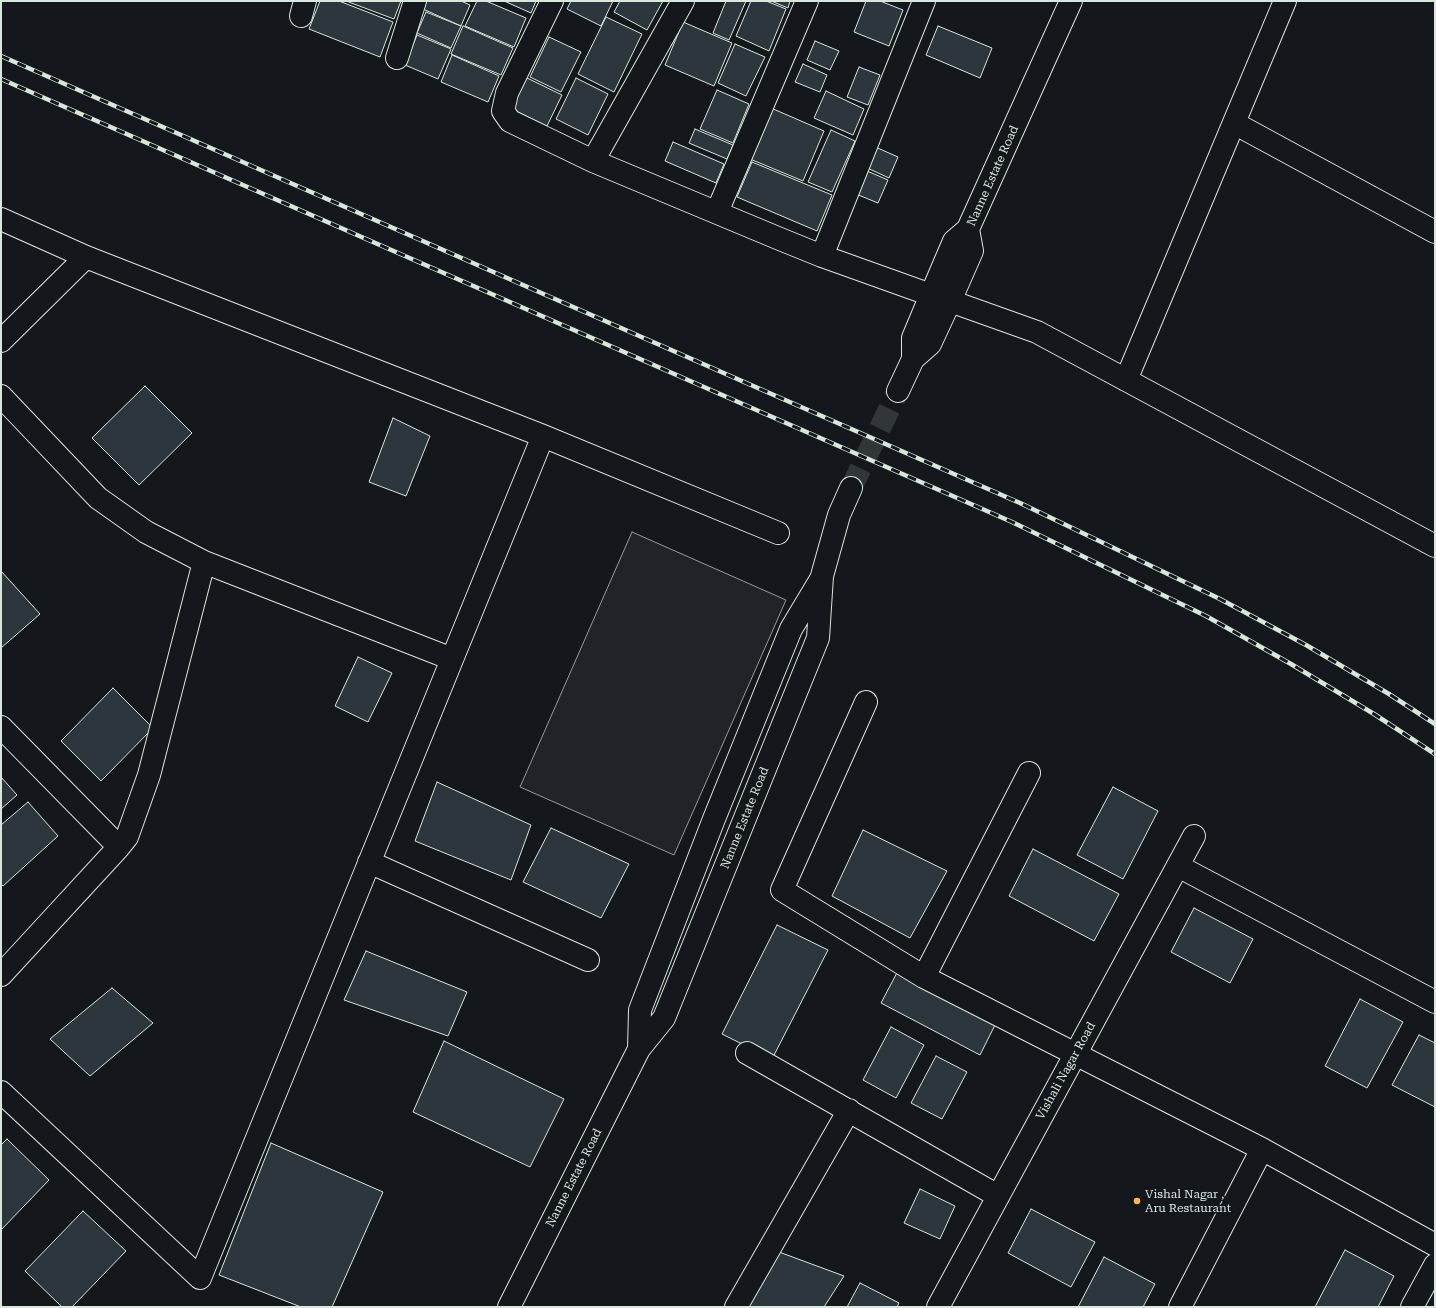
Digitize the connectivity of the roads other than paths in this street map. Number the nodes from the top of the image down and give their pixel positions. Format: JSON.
{"nodes":[{"id":1,"x":415,"y":1,"type":"edge"},
{"id":2,"x":552,"y":1,"type":"edge"},
{"id":3,"x":684,"y":1,"type":"edge"},
{"id":4,"x":807,"y":1,"type":"edge"},
{"id":5,"x":924,"y":1,"type":"edge"},
{"id":6,"x":1071,"y":1,"type":"edge"},
{"id":7,"x":1285,"y":1,"type":"edge"},
{"id":8,"x":397,"y":58,"type":"dead end"},
{"id":9,"x":1234,"y":123,"type":"junction"},
{"id":10,"x":593,"y":161,"type":"junction"},
{"id":11,"x":717,"y":212,"type":"junction"},
{"id":12,"x":1,"y":220,"type":"edge"},
{"id":13,"x":1435,"y":232,"type":"edge"},
{"id":14,"x":822,"y":256,"type":"junction"},
{"id":15,"x":86,"y":257,"type":"junction"},
{"id":16,"x":941,"y":298,"type":"junction"},
{"id":17,"x":1,"y":341,"type":"edge"},
{"id":18,"x":1126,"y":380,"type":"junction"},
{"id":19,"x":898,"y":391,"type":"tunnel mouth"},
{"id":20,"x":1,"y":396,"type":"edge"},
{"id":21,"x":543,"y":436,"type":"junction"},
{"id":22,"x":851,"y":488,"type":"tunnel mouth"},
{"id":23,"x":778,"y":533,"type":"dead end"},
{"id":24,"x":1435,"y":546,"type":"edge"},
{"id":25,"x":204,"y":562,"type":"junction"},
{"id":26,"x":822,"y":576,"type":"junction"},
{"id":27,"x":452,"y":659,"type":"junction"},
{"id":28,"x":866,"y":702,"type":"dead end"},
{"id":29,"x":1,"y":727,"type":"edge"},
{"id":30,"x":1029,"y":773,"type":"dead end"},
{"id":31,"x":1194,"y":836,"type":"dead end"},
{"id":32,"x":119,"y":847,"type":"junction"},
{"id":33,"x":369,"y":862,"type":"junction"},
{"id":34,"x":1178,"y":866,"type":"junction"},
{"id":35,"x":588,"y":960,"type":"dead end"},
{"id":36,"x":1,"y":975,"type":"edge"},
{"id":37,"x":924,"y":976,"type":"junction"},
{"id":38,"x":1435,"y":1002,"type":"edge"},
{"id":39,"x":639,"y":1049,"type":"junction"},
{"id":40,"x":747,"y":1053,"type":"dead end"},
{"id":41,"x":1076,"y":1053,"type":"junction"},
{"id":42,"x":1,"y":1092,"type":"edge"},
{"id":43,"x":849,"y":1110,"type":"junction"},
{"id":44,"x":1262,"y":1149,"type":"junction"},
{"id":45,"x":998,"y":1196,"type":"junction"},
{"id":46,"x":1435,"y":1245,"type":"edge"},
{"id":47,"x":1435,"y":1265,"type":"edge"},
{"id":48,"x":509,"y":1307,"type":"edge"},
{"id":49,"x":736,"y":1307,"type":"edge"},
{"id":50,"x":938,"y":1307,"type":"edge"},
{"id":51,"x":1180,"y":1307,"type":"edge"},
{"id":52,"x":1412,"y":1307,"type":"edge"}],
"edges":[{"from":1,"to":8,"type":"street"},
{"from":2,"to":10,"type":"street"},
{"from":3,"to":10,"type":"street"},
{"from":4,"to":11,"type":"street"},
{"from":5,"to":14,"type":"street"},
{"from":6,"to":16,"type":"street","name":"Nanne Estate Road"},
{"from":7,"to":9,"type":"street"},
{"from":9,"to":13,"type":"street"},
{"from":9,"to":18,"type":"street"},
{"from":10,"to":11,"type":"street"},
{"from":11,"to":14,"type":"street"},
{"from":12,"to":15,"type":"street"},
{"from":14,"to":16,"type":"street"},
{"from":15,"to":17,"type":"street"},
{"from":15,"to":21,"type":"street"},
{"from":16,"to":18,"type":"street"},
{"from":16,"to":19,"type":"street","name":"Nanne Estate Road"},
{"from":18,"to":24,"type":"street"},
{"from":20,"to":25,"type":"street"},
{"from":21,"to":23,"type":"street"},
{"from":21,"to":27,"type":"street"},
{"from":22,"to":26,"type":"street","name":"Nanne Estate Road"},
{"from":25,"to":27,"type":"street"},
{"from":25,"to":32,"type":"street"},
{"from":26,"to":39,"type":"street","name":"Nanne Estate Road"},
{"from":26,"to":39,"type":"street","name":"Nanne Estate Road"},
{"from":27,"to":33,"type":"street"},
{"from":28,"to":37,"type":"street"},
{"from":29,"to":32,"type":"street"},
{"from":30,"to":37,"type":"street"},
{"from":31,"to":34,"type":"street","name":"Vishali Nagar Road"},
{"from":32,"to":36,"type":"street"},
{"from":33,"to":35,"type":"street"},
{"from":33,"to":42,"type":"street"},
{"from":34,"to":38,"type":"street"},
{"from":34,"to":41,"type":"street","name":"Vishali Nagar Road"},
{"from":37,"to":41,"type":"street"},
{"from":39,"to":48,"type":"street","name":"Nanne Estate Road"},
{"from":40,"to":43,"type":"street"},
{"from":41,"to":44,"type":"street"},
{"from":41,"to":45,"type":"street","name":"Vishali Nagar Road"},
{"from":43,"to":45,"type":"street"},
{"from":43,"to":49,"type":"street"},
{"from":44,"to":46,"type":"street"},
{"from":44,"to":51,"type":"street"},
{"from":45,"to":50,"type":"street","name":"Vishali Nagar Road"},
{"from":47,"to":52,"type":"street"}]}
